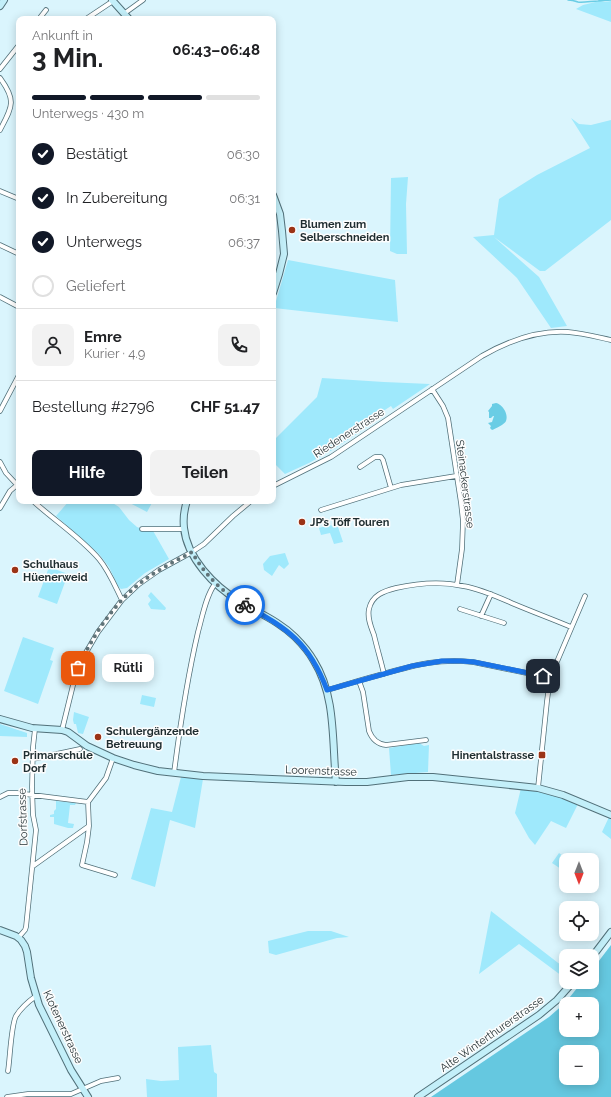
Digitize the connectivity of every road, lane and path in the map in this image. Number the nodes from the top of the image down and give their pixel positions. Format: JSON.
{"nodes":[{"id":1,"x":4,"y":0,"type":"edge"},
{"id":2,"x":112,"y":0,"type":"edge"},
{"id":3,"x":143,"y":0,"type":"edge"},
{"id":4,"x":0,"y":6,"type":"edge"},
{"id":5,"x":46,"y":10,"type":"dead end"},
{"id":6,"x":125,"y":13,"type":"junction"},
{"id":7,"x":41,"y":16,"type":"edge"},
{"id":8,"x":90,"y":16,"type":"edge"},
{"id":9,"x":127,"y":16,"type":"edge"},
{"id":10,"x":16,"y":49,"type":"edge"},
{"id":11,"x":0,"y":69,"type":"edge"},
{"id":12,"x":0,"y":78,"type":"edge"},
{"id":13,"x":0,"y":130,"type":"edge"},
{"id":14,"x":0,"y":191,"type":"edge"},
{"id":15,"x":16,"y":198,"type":"edge"},
{"id":16,"x":276,"y":203,"type":"edge"},
{"id":17,"x":0,"y":245,"type":"edge"},
{"id":18,"x":16,"y":253,"type":"edge"},
{"id":19,"x":276,"y":284,"type":"edge"},
{"id":20,"x":0,"y":297,"type":"edge"},
{"id":21,"x":16,"y":305,"type":"edge"},
{"id":22,"x":611,"y":340,"type":"edge"},
{"id":23,"x":16,"y":381,"type":"edge"},
{"id":24,"x":432,"y":390,"type":"junction"},
{"id":25,"x":0,"y":411,"type":"edge"},
{"id":26,"x":0,"y":462,"type":"edge"},
{"id":27,"x":360,"y":466,"type":"dead end"},
{"id":28,"x":456,"y":476,"type":"junction"},
{"id":29,"x":16,"y":484,"type":"edge"},
{"id":30,"x":276,"y":484,"type":"edge"},
{"id":31,"x":16,"y":487,"type":"edge"},
{"id":32,"x":391,"y":488,"type":"junction"},
{"id":33,"x":38,"y":504,"type":"edge"},
{"id":34,"x":186,"y":504,"type":"edge"},
{"id":35,"x":247,"y":504,"type":"edge"},
{"id":36,"x":0,"y":508,"type":"edge"},
{"id":37,"x":321,"y":510,"type":"dead end"},
{"id":38,"x":142,"y":529,"type":"dead end"},
{"id":39,"x":184,"y":529,"type":"junction"},
{"id":40,"x":192,"y":552,"type":"junction"},
{"id":41,"x":215,"y":584,"type":"junction"},
{"id":42,"x":457,"y":585,"type":"junction"},
{"id":43,"x":491,"y":594,"type":"junction"},
{"id":44,"x":585,"y":596,"type":"dead end"},
{"id":45,"x":122,"y":600,"type":"junction"},
{"id":46,"x":460,"y":609,"type":"dead end"},
{"id":47,"x":481,"y":616,"type":"junction"},
{"id":48,"x":504,"y":623,"type":"dead end"},
{"id":49,"x":571,"y":627,"type":"junction"},
{"id":50,"x":384,"y":674,"type":"junction"},
{"id":51,"x":551,"y":678,"type":"junction"},
{"id":52,"x":359,"y":681,"type":"junction"},
{"id":53,"x":327,"y":690,"type":"junction"},
{"id":54,"x":0,"y":719,"type":"edge"},
{"id":55,"x":36,"y":729,"type":"junction"},
{"id":56,"x":62,"y":730,"type":"junction"},
{"id":57,"x":426,"y":740,"type":"dead end"},
{"id":58,"x":80,"y":749,"type":"dead end"},
{"id":59,"x":113,"y":758,"type":"junction"},
{"id":60,"x":33,"y":759,"type":"junction"},
{"id":61,"x":174,"y":773,"type":"junction"},
{"id":62,"x":336,"y":782,"type":"junction"},
{"id":63,"x":538,"y":788,"type":"junction"},
{"id":64,"x":32,"y":795,"type":"junction"},
{"id":65,"x":0,"y":797,"type":"edge"},
{"id":66,"x":88,"y":802,"type":"junction"},
{"id":67,"x":611,"y":815,"type":"edge"},
{"id":68,"x":89,"y":826,"type":"junction"},
{"id":69,"x":33,"y":866,"type":"junction"},
{"id":70,"x":115,"y":875,"type":"dead end"},
{"id":71,"x":0,"y":930,"type":"edge"},
{"id":72,"x":611,"y":932,"type":"edge"},
{"id":73,"x":18,"y":938,"type":"junction"},
{"id":74,"x":598,"y":949,"type":"edge"},
{"id":75,"x":567,"y":989,"type":"edge"},
{"id":76,"x":36,"y":996,"type":"junction"},
{"id":77,"x":8,"y":1071,"type":"dead end"},
{"id":78,"x":118,"y":1078,"type":"dead end"},
{"id":79,"x":82,"y":1088,"type":"junction"},
{"id":80,"x":7,"y":1097,"type":"edge"},
{"id":81,"x":88,"y":1097,"type":"edge"},
{"id":82,"x":418,"y":1097,"type":"edge"}],
"edges":[{"from":1,"to":4,"type":"street"},
{"from":2,"to":6,"type":"street"},
{"from":2,"to":8,"type":"street"},
{"from":3,"to":6,"type":"street"},
{"from":5,"to":7,"type":"street"},
{"from":6,"to":9,"type":"street"},
{"from":10,"to":11,"type":"street"},
{"from":12,"to":13,"type":"street"},
{"from":14,"to":15,"type":"street"},
{"from":16,"to":19,"type":"street"},
{"from":17,"to":18,"type":"street"},
{"from":20,"to":21,"type":"street"},
{"from":22,"to":24,"type":"street","name":"Riedenerstrasse"},
{"from":23,"to":25,"type":"street"},
{"from":24,"to":28,"type":"street","name":"Steinackerstrasse"},
{"from":24,"to":30,"type":"street","name":"Riedenerstrasse"},
{"from":26,"to":29,"type":"street"},
{"from":27,"to":32,"type":"street"},
{"from":28,"to":32,"type":"street"},
{"from":28,"to":42,"type":"street","name":"Steinackerstrasse"},
{"from":31,"to":36,"type":"street"},
{"from":32,"to":37,"type":"street"},
{"from":33,"to":45,"type":"street"},
{"from":34,"to":39,"type":"street"},
{"from":35,"to":40,"type":"street"},
{"from":38,"to":39,"type":"street"},
{"from":39,"to":40,"type":"street"},
{"from":40,"to":41,"type":"street"},
{"from":40,"to":45,"type":"street"},
{"from":41,"to":53,"type":"street"},
{"from":41,"to":61,"type":"street"},
{"from":42,"to":43,"type":"street"},
{"from":42,"to":50,"type":"street"},
{"from":43,"to":47,"type":"street"},
{"from":43,"to":49,"type":"street"},
{"from":44,"to":49,"type":"street"},
{"from":45,"to":56,"type":"street"},
{"from":46,"to":47,"type":"street"},
{"from":47,"to":48,"type":"street"},
{"from":49,"to":51,"type":"street"},
{"from":50,"to":51,"type":"street"},
{"from":50,"to":52,"type":"street"},
{"from":51,"to":63,"type":"street"},
{"from":52,"to":53,"type":"street"},
{"from":52,"to":57,"type":"street"},
{"from":53,"to":62,"type":"street"},
{"from":54,"to":55,"type":"street"},
{"from":55,"to":56,"type":"street","name":"Loorenstrasse"},
{"from":55,"to":60,"type":"street","name":"Dorfstrasse"},
{"from":56,"to":59,"type":"street","name":"Loorenstrasse"},
{"from":58,"to":60,"type":"street"},
{"from":59,"to":61,"type":"street","name":"Loorenstrasse"},
{"from":59,"to":66,"type":"street"},
{"from":60,"to":64,"type":"street","name":"Dorfstrasse"},
{"from":61,"to":62,"type":"street","name":"Loorenstrasse"},
{"from":62,"to":63,"type":"street","name":"Loorenstrasse"},
{"from":63,"to":67,"type":"street","name":"Loorenstrasse"},
{"from":64,"to":65,"type":"street"},
{"from":64,"to":66,"type":"street"},
{"from":64,"to":69,"type":"street","name":"Dorfstrasse"},
{"from":66,"to":68,"type":"street"},
{"from":68,"to":69,"type":"street"},
{"from":68,"to":70,"type":"street"},
{"from":69,"to":73,"type":"street","name":"Dorfstrasse"},
{"from":71,"to":73,"type":"street"},
{"from":72,"to":74,"type":"street"},
{"from":73,"to":76,"type":"street","name":"Klotenerstrasse"},
{"from":75,"to":82,"type":"street","name":"Alte Winterthurerstrasse"},
{"from":76,"to":77,"type":"street"},
{"from":76,"to":79,"type":"street","name":"Klotenerstrasse"},
{"from":78,"to":79,"type":"street"},
{"from":79,"to":80,"type":"street"},
{"from":79,"to":81,"type":"street","name":"Klotenerstrasse"}]}
